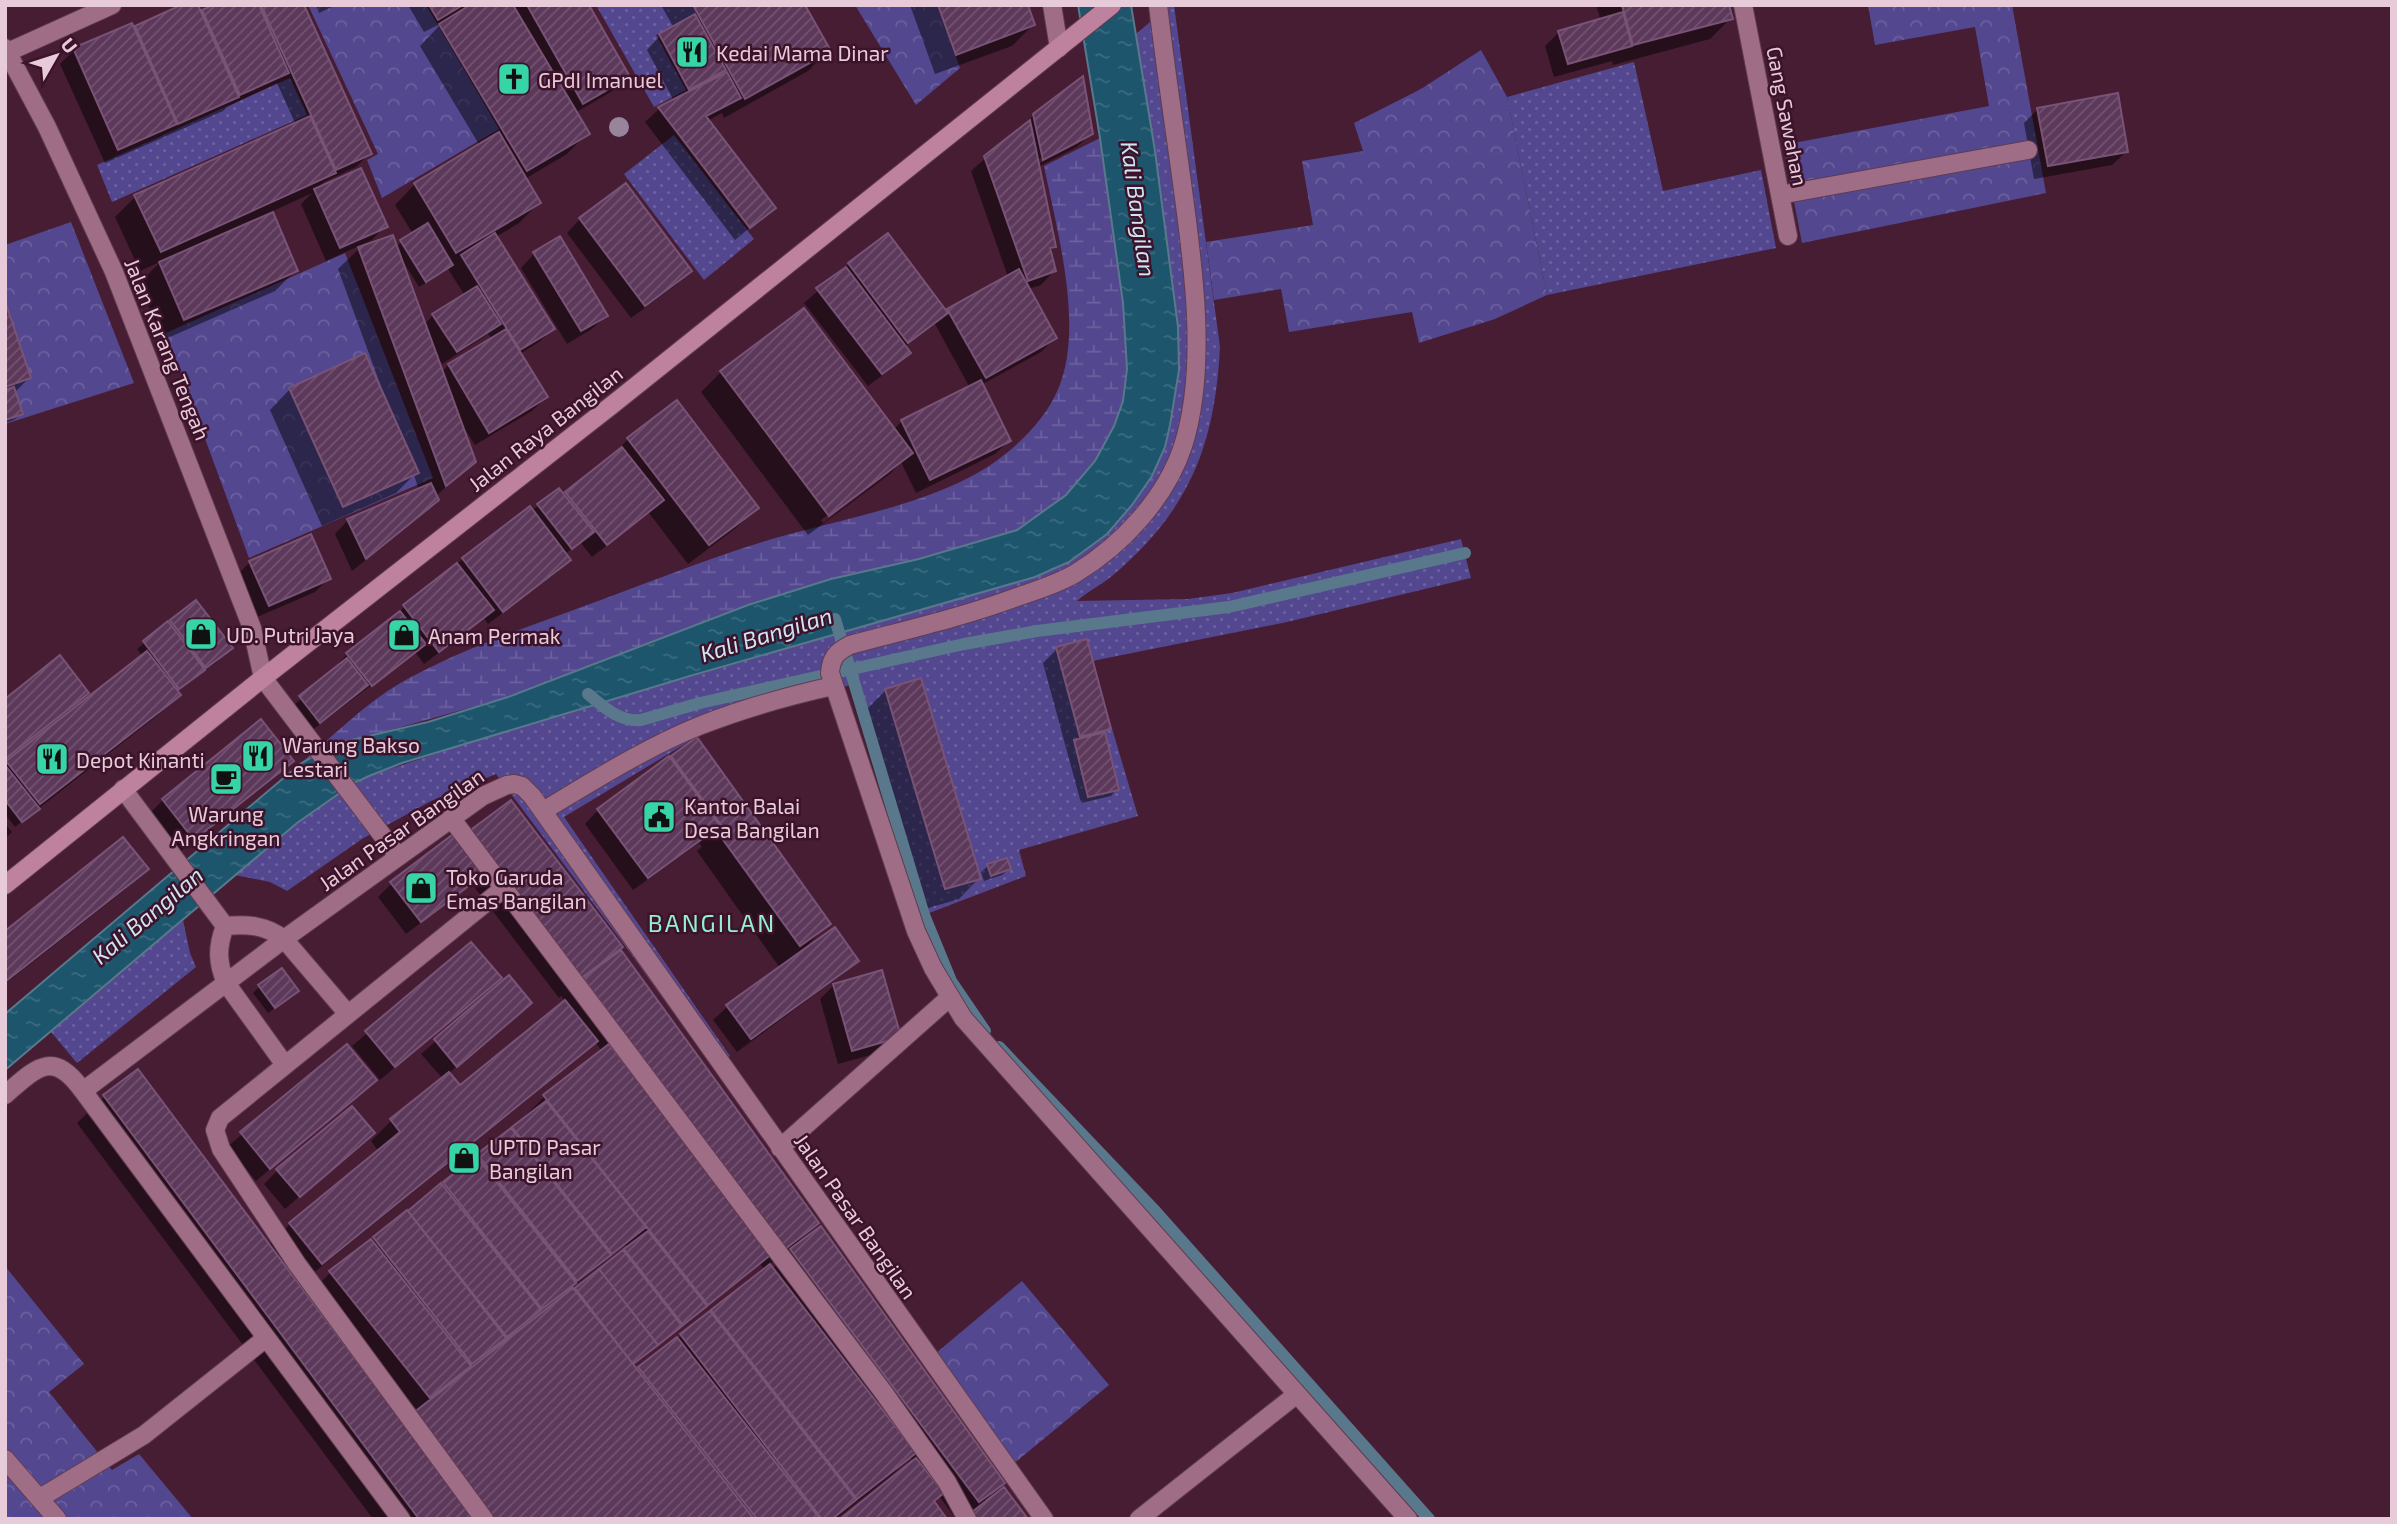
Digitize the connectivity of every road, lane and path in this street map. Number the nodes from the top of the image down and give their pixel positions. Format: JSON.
{"nodes":[{"id":1,"x":112,"y":5,"type":"edge"},
{"id":2,"x":1052,"y":5,"type":"edge"},
{"id":3,"x":1112,"y":5,"type":"edge"},
{"id":4,"x":1158,"y":5,"type":"edge"},
{"id":5,"x":1743,"y":5,"type":"edge"},
{"id":6,"x":1059,"y":48,"type":"junction"},
{"id":7,"x":6,"y":50,"type":"edge"},
{"id":8,"x":2028,"y":150,"type":"dead end"},
{"id":9,"x":1780,"y":195,"type":"junction"},
{"id":10,"x":1788,"y":236,"type":"dead end"},
{"id":11,"x":262,"y":678,"type":"junction"},
{"id":12,"x":833,"y":686,"type":"junction"},
{"id":13,"x":123,"y":789,"type":"junction"},
{"id":14,"x":543,"y":811,"type":"junction"},
{"id":15,"x":451,"y":818,"type":"junction"},
{"id":16,"x":398,"y":856,"type":"junction"},
{"id":17,"x":5,"y":885,"type":"edge"},
{"id":18,"x":504,"y":888,"type":"junction"},
{"id":19,"x":225,"y":926,"type":"junction"},
{"id":20,"x":284,"y":939,"type":"junction"},
{"id":21,"x":226,"y":983,"type":"junction"},
{"id":22,"x":949,"y":998,"type":"junction"},
{"id":23,"x":348,"y":1014,"type":"junction"},
{"id":24,"x":285,"y":1065,"type":"junction"},
{"id":25,"x":83,"y":1091,"type":"junction"},
{"id":26,"x":5,"y":1095,"type":"edge"},
{"id":27,"x":780,"y":1148,"type":"junction"},
{"id":28,"x":266,"y":1338,"type":"junction"},
{"id":29,"x":1297,"y":1394,"type":"junction"},
{"id":30,"x":5,"y":1459,"type":"edge"},
{"id":31,"x":40,"y":1499,"type":"junction"},
{"id":32,"x":57,"y":1519,"type":"edge"},
{"id":33,"x":401,"y":1519,"type":"edge"},
{"id":34,"x":484,"y":1519,"type":"edge"},
{"id":35,"x":967,"y":1519,"type":"edge"},
{"id":36,"x":1044,"y":1519,"type":"edge"},
{"id":37,"x":1139,"y":1519,"type":"edge"},
{"id":38,"x":1408,"y":1519,"type":"edge"}],
"edges":[{"from":1,"to":7,"type":"street"},
{"from":2,"to":6,"type":"street"},
{"from":3,"to":6,"type":"main road","name":"Jalan Raya Bangilan"},
{"from":4,"to":12,"type":"street"},
{"from":5,"to":9,"type":"street","name":"Gang Sawahan"},
{"from":6,"to":11,"type":"main road","name":"Jalan Raya Bangilan"},
{"from":7,"to":11,"type":"street","name":"Jalan Karang Tengah"},
{"from":8,"to":9,"type":"street"},
{"from":9,"to":10,"type":"street","name":"Gang Sawahan"},
{"from":11,"to":13,"type":"main road","name":"Jalan Raya Bangilan"},
{"from":11,"to":16,"type":"street"},
{"from":12,"to":14,"type":"street"},
{"from":12,"to":22,"type":"street"},
{"from":13,"to":17,"type":"main road","name":"Jalan Raya Bangilan"},
{"from":13,"to":19,"type":"street"},
{"from":14,"to":15,"type":"street","name":"Jalan Pasar Bangilan"},
{"from":14,"to":27,"type":"street","name":"Jalan Pasar Bangilan"},
{"from":15,"to":16,"type":"street","name":"Jalan Pasar Bangilan"},
{"from":15,"to":18,"type":"street"},
{"from":16,"to":20,"type":"street","name":"Jalan Pasar Bangilan"},
{"from":18,"to":23,"type":"street"},
{"from":18,"to":35,"type":"street"},
{"from":19,"to":20,"type":"street"},
{"from":19,"to":21,"type":"street"},
{"from":20,"to":21,"type":"street","name":"Jalan Pasar Bangilan"},
{"from":20,"to":23,"type":"street"},
{"from":21,"to":24,"type":"street"},
{"from":21,"to":25,"type":"street","name":"Jalan Pasar Bangilan"},
{"from":22,"to":27,"type":"street"},
{"from":22,"to":29,"type":"street"},
{"from":23,"to":24,"type":"street"},
{"from":24,"to":34,"type":"street"},
{"from":25,"to":26,"type":"street"},
{"from":25,"to":28,"type":"street"},
{"from":27,"to":36,"type":"street","name":"Jalan Pasar Bangilan"},
{"from":28,"to":31,"type":"street"},
{"from":28,"to":33,"type":"street"},
{"from":29,"to":37,"type":"street"},
{"from":29,"to":38,"type":"street"},
{"from":30,"to":31,"type":"street"},
{"from":31,"to":32,"type":"street"}]}
